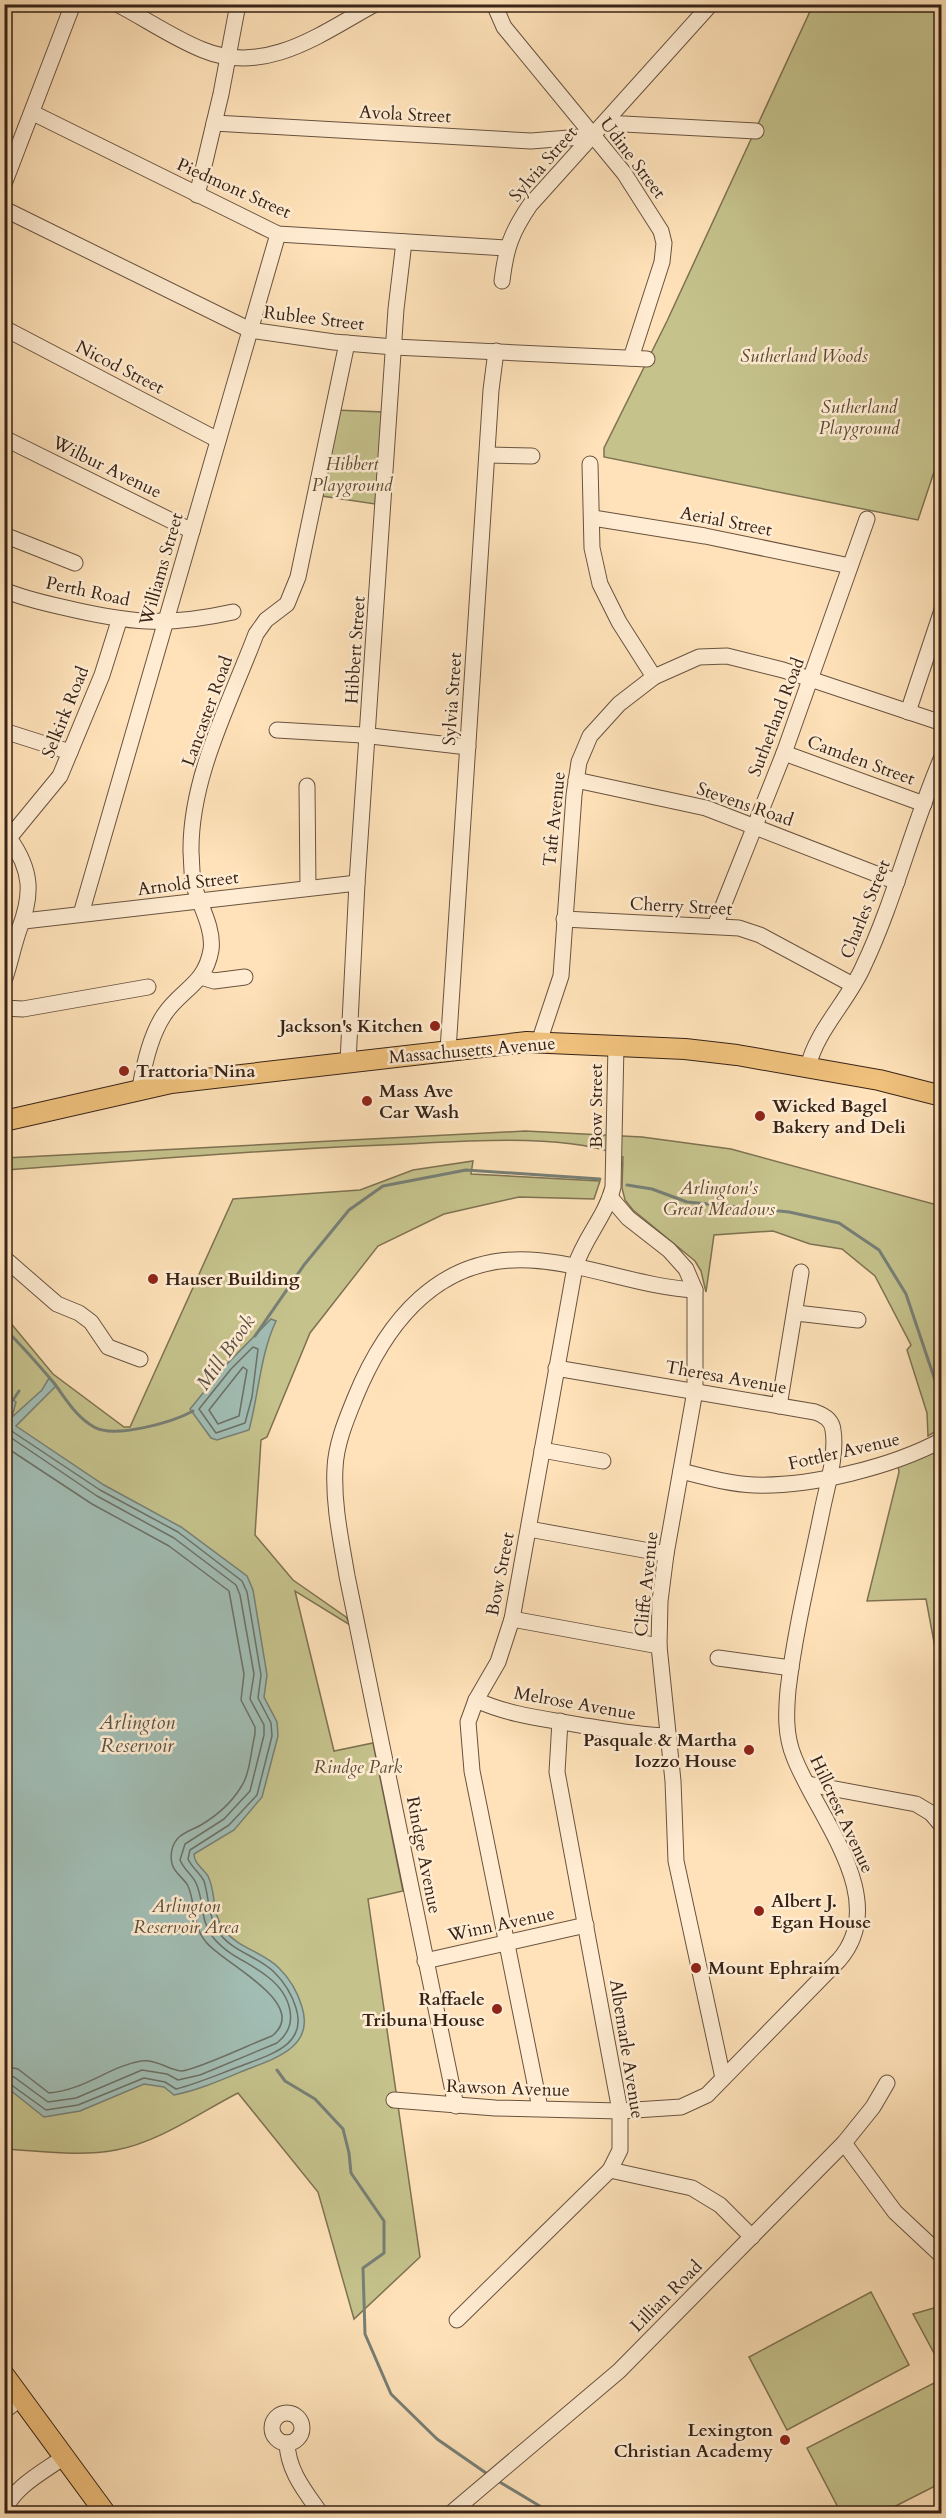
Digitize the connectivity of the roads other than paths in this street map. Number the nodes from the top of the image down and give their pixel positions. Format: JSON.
{"nodes":[{"id":1,"x":73,"y":4,"type":"edge"},
{"id":2,"x":117,"y":4,"type":"edge"},
{"id":3,"x":238,"y":4,"type":"edge"},
{"id":4,"x":375,"y":4,"type":"edge"},
{"id":5,"x":494,"y":4,"type":"edge"},
{"id":6,"x":711,"y":4,"type":"edge"},
{"id":7,"x":227,"y":57,"type":"junction"},
{"id":8,"x":33,"y":113,"type":"junction"},
{"id":9,"x":214,"y":123,"type":"junction"},
{"id":10,"x":605,"y":123,"type":"junction"},
{"id":11,"x":756,"y":131,"type":"dead end"},
{"id":12,"x":594,"y":136,"type":"junction"},
{"id":13,"x":4,"y":184,"type":"edge"},
{"id":14,"x":197,"y":195,"type":"junction"},
{"id":15,"x":4,"y":209,"type":"edge"},
{"id":16,"x":278,"y":234,"type":"junction"},
{"id":17,"x":404,"y":242,"type":"junction"},
{"id":18,"x":506,"y":248,"type":"junction"},
{"id":19,"x":502,"y":281,"type":"dead end"},
{"id":20,"x":4,"y":328,"type":"edge"},
{"id":21,"x":250,"y":330,"type":"junction"},
{"id":22,"x":347,"y":343,"type":"junction"},
{"id":23,"x":394,"y":347,"type":"junction"},
{"id":24,"x":496,"y":351,"type":"junction"},
{"id":25,"x":639,"y":359,"type":"joint"},
{"id":26,"x":4,"y":438,"type":"edge"},
{"id":27,"x":218,"y":440,"type":"junction"},
{"id":28,"x":488,"y":455,"type":"junction"},
{"id":29,"x":532,"y":456,"type":"dead end"},
{"id":30,"x":590,"y":464,"type":"dead end"},
{"id":31,"x":593,"y":518,"type":"junction"},
{"id":32,"x":867,"y":519,"type":"dead end"},
{"id":33,"x":192,"y":531,"type":"junction"},
{"id":34,"x":4,"y":535,"type":"edge"},
{"id":35,"x":75,"y":563,"type":"dead end"},
{"id":36,"x":850,"y":566,"type":"junction"},
{"id":37,"x":4,"y":590,"type":"edge"},
{"id":38,"x":942,"y":610,"type":"edge"},
{"id":39,"x":232,"y":612,"type":"dead end"},
{"id":40,"x":119,"y":621,"type":"junction"},
{"id":41,"x":165,"y":623,"type":"junction"},
{"id":42,"x":654,"y":677,"type":"junction"},
{"id":43,"x":811,"y":679,"type":"junction"},
{"id":44,"x":908,"y":711,"type":"junction"},
{"id":45,"x":942,"y":723,"type":"edge"},
{"id":46,"x":277,"y":730,"type":"dead end"},
{"id":47,"x":4,"y":731,"type":"edge"},
{"id":48,"x":368,"y":736,"type":"junction"},
{"id":49,"x":468,"y":747,"type":"junction"},
{"id":50,"x":70,"y":752,"type":"junction"},
{"id":51,"x":784,"y":753,"type":"junction"},
{"id":52,"x":942,"y":757,"type":"edge"},
{"id":53,"x":576,"y":780,"type":"junction"},
{"id":54,"x":307,"y":786,"type":"dead end"},
{"id":55,"x":924,"y":804,"type":"junction"},
{"id":56,"x":756,"y":827,"type":"junction"},
{"id":57,"x":7,"y":837,"type":"edge"},
{"id":58,"x":897,"y":882,"type":"junction"},
{"id":59,"x":357,"y":883,"type":"junction"},
{"id":60,"x":308,"y":888,"type":"junction"},
{"id":61,"x":199,"y":901,"type":"junction"},
{"id":62,"x":81,"y":914,"type":"junction"},
{"id":63,"x":564,"y":919,"type":"junction"},
{"id":64,"x":24,"y":921,"type":"junction"},
{"id":65,"x":715,"y":926,"type":"junction"},
{"id":66,"x":201,"y":977,"type":"junction"},
{"id":67,"x":245,"y":977,"type":"dead end"},
{"id":68,"x":4,"y":981,"type":"edge"},
{"id":69,"x":853,"y":985,"type":"junction"},
{"id":70,"x":148,"y":987,"type":"dead end"},
{"id":71,"x":4,"y":1008,"type":"edge"},
{"id":72,"x":539,"y":1042,"type":"junction"},
{"id":73,"x":616,"y":1045,"type":"junction"},
{"id":74,"x":448,"y":1050,"type":"junction"},
{"id":75,"x":348,"y":1062,"type":"junction"},
{"id":76,"x":808,"y":1067,"type":"junction"},
{"id":77,"x":140,"y":1088,"type":"junction"},
{"id":78,"x":942,"y":1096,"type":"edge"},
{"id":79,"x":4,"y":1121,"type":"edge"},
{"id":80,"x":610,"y":1197,"type":"junction"},
{"id":81,"x":4,"y":1258,"type":"edge"},
{"id":82,"x":575,"y":1267,"type":"junction"},
{"id":83,"x":801,"y":1272,"type":"dead end"},
{"id":84,"x":695,"y":1290,"type":"junction"},
{"id":85,"x":796,"y":1313,"type":"junction"},
{"id":86,"x":858,"y":1320,"type":"dead end"},
{"id":87,"x":140,"y":1359,"type":"dead end"},
{"id":88,"x":556,"y":1368,"type":"junction"},
{"id":89,"x":695,"y":1391,"type":"junction"},
{"id":90,"x":779,"y":1406,"type":"junction"},
{"id":91,"x":942,"y":1440,"type":"edge"},
{"id":92,"x":542,"y":1450,"type":"junction"},
{"id":93,"x":603,"y":1461,"type":"dead end"},
{"id":94,"x":681,"y":1471,"type":"junction"},
{"id":95,"x":829,"y":1477,"type":"junction"},
{"id":96,"x":529,"y":1529,"type":"junction"},
{"id":97,"x":666,"y":1554,"type":"junction"},
{"id":98,"x":512,"y":1619,"type":"junction"},
{"id":99,"x":659,"y":1646,"type":"junction"},
{"id":100,"x":718,"y":1658,"type":"dead end"},
{"id":101,"x":791,"y":1668,"type":"junction"},
{"id":102,"x":476,"y":1700,"type":"junction"},
{"id":103,"x":560,"y":1721,"type":"junction"},
{"id":104,"x":669,"y":1736,"type":"junction"},
{"id":105,"x":808,"y":1784,"type":"junction"},
{"id":106,"x":942,"y":1826,"type":"edge"},
{"id":107,"x":586,"y":1925,"type":"junction"},
{"id":108,"x":507,"y":1943,"type":"junction"},
{"id":109,"x":425,"y":1961,"type":"junction"},
{"id":110,"x":723,"y":2078,"type":"junction"},
{"id":111,"x":887,"y":2083,"type":"dead end"},
{"id":112,"x":394,"y":2100,"type":"dead end"},
{"id":113,"x":456,"y":2106,"type":"junction"},
{"id":114,"x":540,"y":2108,"type":"junction"},
{"id":115,"x":620,"y":2110,"type":"junction"},
{"id":116,"x":844,"y":2143,"type":"junction"},
{"id":117,"x":610,"y":2170,"type":"junction"},
{"id":118,"x":752,"y":2237,"type":"junction"},
{"id":119,"x":942,"y":2256,"type":"edge"},
{"id":120,"x":457,"y":2320,"type":"dead end"},
{"id":121,"x":4,"y":2375,"type":"edge"},
{"id":122,"x":12,"y":2405,"type":"edge"},
{"id":123,"x":287,"y":2443,"type":"dead end"},
{"id":124,"x":64,"y":2457,"type":"junction"},
{"id":125,"x":4,"y":2512,"type":"edge"},
{"id":126,"x":106,"y":2514,"type":"edge"},
{"id":127,"x":321,"y":2514,"type":"edge"},
{"id":128,"x":450,"y":2514,"type":"edge"}],
"edges":[{"from":1,"to":8,"type":"street"},
{"from":2,"to":7,"type":"street"},
{"from":3,"to":7,"type":"street"},
{"from":4,"to":7,"type":"street"},
{"from":5,"to":12,"type":"street","name":"Udine Street"},
{"from":6,"to":10,"type":"street","name":"Sylvia Street"},
{"from":7,"to":9,"type":"street"},
{"from":8,"to":13,"type":"street"},
{"from":8,"to":14,"type":"street","name":"Piedmont Street"},
{"from":9,"to":12,"type":"street","name":"Avola Street"},
{"from":9,"to":14,"type":"street"},
{"from":10,"to":11,"type":"street"},
{"from":10,"to":12,"type":"street","name":"Sylvia Street"},
{"from":12,"to":18,"type":"street","name":"Sylvia Street"},
{"from":12,"to":25,"type":"street","name":"Udine Street"},
{"from":14,"to":16,"type":"street","name":"Piedmont Street"},
{"from":15,"to":21,"type":"street","name":"Rublee Street"},
{"from":16,"to":17,"type":"street","name":"Piedmont Street"},
{"from":16,"to":21,"type":"street","name":"Williams Street"},
{"from":17,"to":18,"type":"street","name":"Piedmont Street"},
{"from":17,"to":23,"type":"street","name":"Hibbert Street"},
{"from":18,"to":19,"type":"street","name":"Sylvia Street"},
{"from":20,"to":27,"type":"street","name":"Nicod Street"},
{"from":21,"to":22,"type":"street","name":"Rublee Street"},
{"from":21,"to":27,"type":"street","name":"Williams Street"},
{"from":22,"to":23,"type":"street","name":"Rublee Street"},
{"from":22,"to":61,"type":"street","name":"Lancaster Road"},
{"from":23,"to":24,"type":"street","name":"Rublee Street"},
{"from":23,"to":48,"type":"street","name":"Hibbert Street"},
{"from":24,"to":25,"type":"street","name":"Rublee Street"},
{"from":24,"to":28,"type":"street","name":"Sylvia Street"},
{"from":26,"to":33,"type":"street","name":"Wilbur Avenue"},
{"from":27,"to":33,"type":"street","name":"Williams Street"},
{"from":28,"to":29,"type":"street"},
{"from":28,"to":49,"type":"street","name":"Sylvia Street"},
{"from":30,"to":31,"type":"street"},
{"from":31,"to":36,"type":"street","name":"Aerial Street"},
{"from":31,"to":42,"type":"street"},
{"from":32,"to":36,"type":"street","name":"Sutherland Road"},
{"from":33,"to":41,"type":"street","name":"Williams Street"},
{"from":34,"to":35,"type":"street"},
{"from":36,"to":43,"type":"street","name":"Sutherland Road"},
{"from":37,"to":40,"type":"street","name":"Perth Road"},
{"from":38,"to":44,"type":"street"},
{"from":39,"to":41,"type":"street","name":"Perth Road"},
{"from":40,"to":41,"type":"street","name":"Perth Road"},
{"from":40,"to":50,"type":"street","name":"Selkirk Road"},
{"from":41,"to":62,"type":"street","name":"Williams Street"},
{"from":42,"to":43,"type":"street","name":"Taft Avenue"},
{"from":42,"to":53,"type":"street","name":"Taft Avenue"},
{"from":43,"to":44,"type":"street","name":"Taft Avenue"},
{"from":43,"to":51,"type":"street","name":"Sutherland Road"},
{"from":44,"to":45,"type":"street","name":"Taft Avenue"},
{"from":46,"to":48,"type":"street"},
{"from":47,"to":50,"type":"street"},
{"from":48,"to":49,"type":"street"},
{"from":48,"to":59,"type":"street","name":"Hibbert Street"},
{"from":49,"to":74,"type":"street","name":"Sylvia Street"},
{"from":50,"to":57,"type":"street","name":"Selkirk Road"},
{"from":51,"to":55,"type":"street","name":"Camden Street"},
{"from":51,"to":56,"type":"street","name":"Sutherland Road"},
{"from":52,"to":55,"type":"street","name":"Charles Street"},
{"from":53,"to":56,"type":"street","name":"Stevens Road"},
{"from":53,"to":63,"type":"street","name":"Taft Avenue"},
{"from":54,"to":60,"type":"street"},
{"from":55,"to":58,"type":"street","name":"Charles Street"},
{"from":56,"to":58,"type":"street","name":"Stevens Road"},
{"from":56,"to":65,"type":"street","name":"Sutherland Road"},
{"from":57,"to":64,"type":"street"},
{"from":58,"to":69,"type":"street","name":"Charles Street"},
{"from":59,"to":60,"type":"street","name":"Arnold Street"},
{"from":59,"to":75,"type":"street","name":"Hibbert Street"},
{"from":60,"to":61,"type":"street","name":"Arnold Street"},
{"from":61,"to":62,"type":"street","name":"Arnold Street"},
{"from":61,"to":66,"type":"street","name":"Lancaster Road"},
{"from":62,"to":64,"type":"street","name":"Arnold Street"},
{"from":63,"to":65,"type":"street","name":"Cherry Street"},
{"from":63,"to":72,"type":"street","name":"Taft Avenue"},
{"from":64,"to":68,"type":"street"},
{"from":65,"to":69,"type":"street","name":"Cherry Street"},
{"from":66,"to":67,"type":"street"},
{"from":66,"to":77,"type":"street","name":"Lancaster Road"},
{"from":69,"to":76,"type":"street","name":"Charles Street"},
{"from":70,"to":71,"type":"street"},
{"from":72,"to":73,"type":"main road","name":"Massachusetts Avenue"},
{"from":72,"to":74,"type":"main road","name":"Massachusetts Avenue"},
{"from":73,"to":76,"type":"main road","name":"Massachusetts Avenue"},
{"from":73,"to":80,"type":"street","name":"Bow Street"},
{"from":74,"to":75,"type":"main road","name":"Massachusetts Avenue"},
{"from":75,"to":77,"type":"main road","name":"Massachusetts Avenue"},
{"from":76,"to":78,"type":"main road","name":"Massachusetts Avenue"},
{"from":77,"to":79,"type":"main road","name":"Massachusetts Avenue"},
{"from":80,"to":82,"type":"street","name":"Bow Street"},
{"from":80,"to":84,"type":"street","name":"Cliffe Avenue"},
{"from":81,"to":87,"type":"street"},
{"from":82,"to":84,"type":"street","name":"Rindge Avenue"},
{"from":82,"to":88,"type":"street","name":"Bow Street"},
{"from":82,"to":109,"type":"street","name":"Rindge Avenue"},
{"from":83,"to":85,"type":"street"},
{"from":84,"to":89,"type":"street","name":"Cliffe Avenue"},
{"from":85,"to":86,"type":"street"},
{"from":85,"to":90,"type":"street"},
{"from":88,"to":89,"type":"street","name":"Theresa Avenue"},
{"from":88,"to":92,"type":"street","name":"Bow Street"},
{"from":89,"to":90,"type":"street","name":"Theresa Avenue"},
{"from":89,"to":94,"type":"street","name":"Cliffe Avenue"},
{"from":90,"to":95,"type":"street","name":"Theresa Avenue"},
{"from":91,"to":95,"type":"street","name":"Fottler Avenue"},
{"from":92,"to":93,"type":"street"},
{"from":92,"to":96,"type":"street","name":"Bow Street"},
{"from":94,"to":95,"type":"street","name":"Fottler Avenue"},
{"from":94,"to":97,"type":"street","name":"Cliffe Avenue"},
{"from":95,"to":101,"type":"street","name":"Hillcrest Avenue"},
{"from":96,"to":97,"type":"street"},
{"from":96,"to":98,"type":"street","name":"Bow Street"},
{"from":97,"to":99,"type":"street","name":"Cliffe Avenue"},
{"from":98,"to":99,"type":"street"},
{"from":98,"to":102,"type":"street","name":"Bow Street"},
{"from":99,"to":104,"type":"street","name":"Cliffe Avenue"},
{"from":100,"to":101,"type":"street"},
{"from":101,"to":105,"type":"street","name":"Hillcrest Avenue"},
{"from":102,"to":103,"type":"street","name":"Melrose Avenue"},
{"from":102,"to":108,"type":"street","name":"Bow Street"},
{"from":103,"to":104,"type":"street","name":"Melrose Avenue"},
{"from":103,"to":107,"type":"street","name":"Albemarle Avenue"},
{"from":104,"to":110,"type":"street","name":"Cliffe Avenue"},
{"from":105,"to":106,"type":"street"},
{"from":105,"to":110,"type":"street","name":"Hillcrest Avenue"},
{"from":107,"to":108,"type":"street","name":"Winn Avenue"},
{"from":107,"to":115,"type":"street","name":"Albemarle Avenue"},
{"from":108,"to":109,"type":"street","name":"Winn Avenue"},
{"from":108,"to":114,"type":"street","name":"Bow Street"},
{"from":109,"to":113,"type":"street","name":"Rindge Avenue"},
{"from":110,"to":115,"type":"street","name":"Hillcrest Avenue"},
{"from":111,"to":116,"type":"street","name":"Lillian Road"},
{"from":112,"to":113,"type":"street","name":"Rawson Avenue"},
{"from":113,"to":114,"type":"street","name":"Rawson Avenue"},
{"from":114,"to":115,"type":"street","name":"Rawson Avenue"},
{"from":115,"to":117,"type":"street","name":"Albemarle Avenue"},
{"from":116,"to":118,"type":"street","name":"Lillian Road"},
{"from":116,"to":119,"type":"street"},
{"from":117,"to":118,"type":"street"},
{"from":117,"to":120,"type":"street","name":"Albemarle Avenue"},
{"from":118,"to":128,"type":"street","name":"Lillian Road"},
{"from":121,"to":122,"type":"main road"},
{"from":122,"to":124,"type":"main road"},
{"from":123,"to":127,"type":"street"},
{"from":124,"to":125,"type":"street"},
{"from":124,"to":126,"type":"main road"}]}
